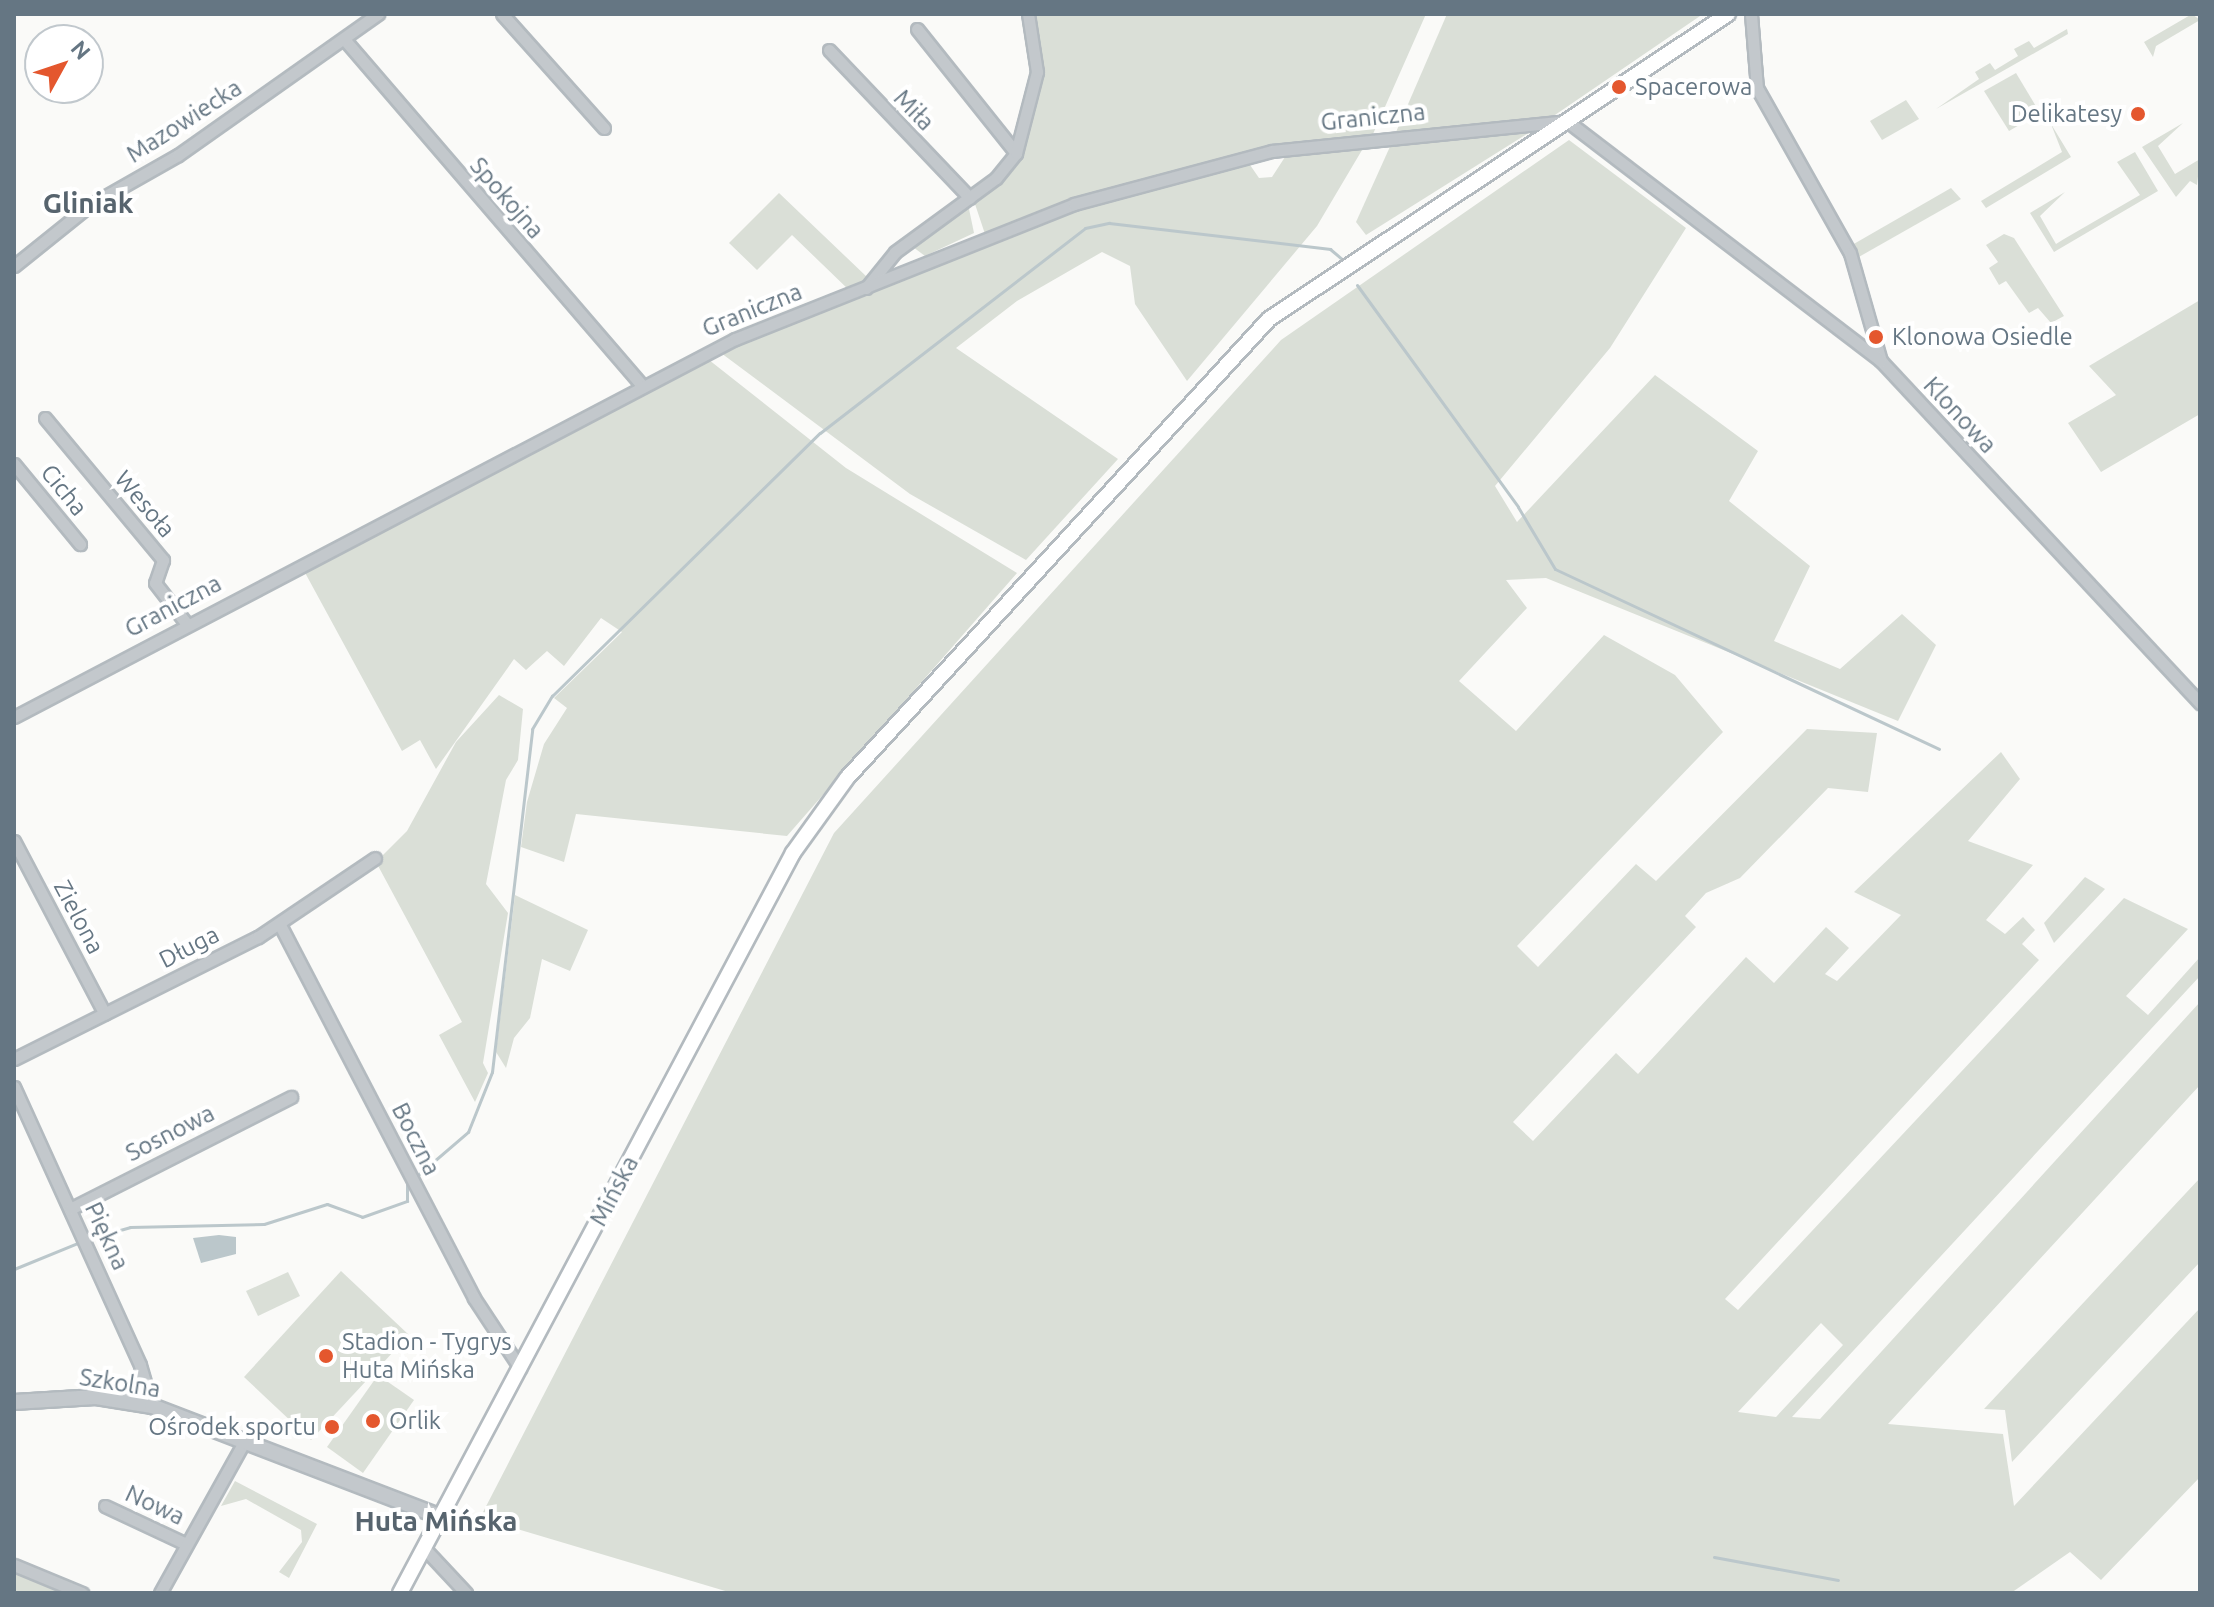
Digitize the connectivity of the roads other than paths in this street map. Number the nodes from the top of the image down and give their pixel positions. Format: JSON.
{"nodes":[{"id":1,"x":378,"y":14,"type":"edge"},
{"id":2,"x":502,"y":14,"type":"edge"},
{"id":3,"x":1028,"y":14,"type":"edge"},
{"id":4,"x":1728,"y":14,"type":"edge"},
{"id":5,"x":1751,"y":14,"type":"edge"},
{"id":6,"x":917,"y":29,"type":"dead end"},
{"id":7,"x":344,"y":39,"type":"junction"},
{"id":8,"x":829,"y":50,"type":"dead end"},
{"id":9,"x":1567,"y":121,"type":"junction"},
{"id":10,"x":604,"y":128,"type":"dead end"},
{"id":11,"x":1016,"y":153,"type":"junction"},
{"id":12,"x":970,"y":198,"type":"junction"},
{"id":13,"x":14,"y":266,"type":"edge"},
{"id":14,"x":866,"y":288,"type":"junction"},
{"id":15,"x":1881,"y":361,"type":"junction"},
{"id":16,"x":640,"y":383,"type":"junction"},
{"id":17,"x":45,"y":418,"type":"dead end"},
{"id":18,"x":14,"y":464,"type":"edge"},
{"id":19,"x":80,"y":544,"type":"dead end"},
{"id":20,"x":186,"y":623,"type":"junction"},
{"id":21,"x":2200,"y":703,"type":"edge"},
{"id":22,"x":14,"y":717,"type":"edge"},
{"id":23,"x":14,"y":841,"type":"edge"},
{"id":24,"x":375,"y":858,"type":"dead end"},
{"id":25,"x":280,"y":925,"type":"junction"},
{"id":26,"x":105,"y":1014,"type":"junction"},
{"id":27,"x":14,"y":1059,"type":"edge"},
{"id":28,"x":14,"y":1087,"type":"edge"},
{"id":29,"x":291,"y":1097,"type":"dead end"},
{"id":30,"x":70,"y":1209,"type":"junction"},
{"id":31,"x":520,"y":1368,"type":"junction"},
{"id":32,"x":14,"y":1402,"type":"edge"},
{"id":33,"x":152,"y":1406,"type":"junction"},
{"id":34,"x":244,"y":1442,"type":"junction"},
{"id":35,"x":105,"y":1506,"type":"dead end"},
{"id":36,"x":441,"y":1517,"type":"junction"},
{"id":37,"x":186,"y":1544,"type":"junction"},
{"id":38,"x":424,"y":1548,"type":"junction"},
{"id":39,"x":14,"y":1565,"type":"edge"},
{"id":40,"x":82,"y":1593,"type":"edge"},
{"id":41,"x":160,"y":1593,"type":"edge"},
{"id":42,"x":400,"y":1593,"type":"edge"},
{"id":43,"x":466,"y":1593,"type":"edge"}],
"edges":[{"from":1,"to":7,"type":"street","name":"Mazowiecka"},
{"from":2,"to":10,"type":"street"},
{"from":3,"to":11,"type":"street"},
{"from":4,"to":9,"type":"main road","name":"Mińska"},
{"from":5,"to":15,"type":"street","name":"Klonowa"},
{"from":6,"to":11,"type":"street"},
{"from":7,"to":13,"type":"street","name":"Mazowiecka"},
{"from":7,"to":16,"type":"street","name":"Spokojna"},
{"from":8,"to":12,"type":"street","name":"Miła"},
{"from":9,"to":14,"type":"street","name":"Graniczna"},
{"from":9,"to":15,"type":"street"},
{"from":9,"to":31,"type":"main road","name":"Mińska"},
{"from":11,"to":12,"type":"street"},
{"from":12,"to":14,"type":"street"},
{"from":14,"to":16,"type":"street","name":"Graniczna"},
{"from":15,"to":21,"type":"street","name":"Klonowa"},
{"from":16,"to":20,"type":"street","name":"Graniczna"},
{"from":17,"to":20,"type":"street","name":"Wesoła"},
{"from":18,"to":19,"type":"street","name":"Cicha"},
{"from":20,"to":22,"type":"street","name":"Graniczna"},
{"from":23,"to":26,"type":"street","name":"Zielona"},
{"from":24,"to":25,"type":"street","name":"Długa"},
{"from":25,"to":26,"type":"street","name":"Długa"},
{"from":25,"to":31,"type":"street","name":"Boczna"},
{"from":26,"to":27,"type":"street","name":"Długa"},
{"from":28,"to":30,"type":"street","name":"Piękna"},
{"from":29,"to":30,"type":"street","name":"Sosnowa"},
{"from":30,"to":33,"type":"street","name":"Piękna"},
{"from":31,"to":36,"type":"main road","name":"Mińska"},
{"from":32,"to":33,"type":"street","name":"Szkolna"},
{"from":33,"to":34,"type":"street","name":"Szkolna"},
{"from":34,"to":36,"type":"street","name":"Szkolna"},
{"from":34,"to":37,"type":"street","name":"Nowa"},
{"from":35,"to":37,"type":"street","name":"Nowa"},
{"from":36,"to":38,"type":"main road","name":"Mińska"},
{"from":37,"to":41,"type":"street","name":"Nowa"},
{"from":38,"to":42,"type":"main road","name":"Mińska"},
{"from":38,"to":43,"type":"street"},
{"from":39,"to":40,"type":"street"}]}
